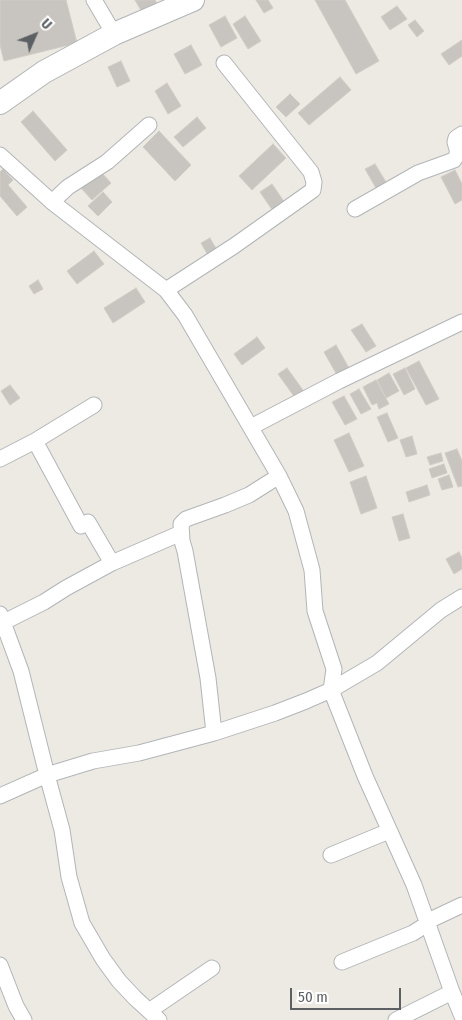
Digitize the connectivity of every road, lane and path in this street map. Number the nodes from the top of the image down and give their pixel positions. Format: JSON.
{"nodes":[{"id":1,"x":94,"y":0,"type":"edge"},
{"id":2,"x":193,"y":0,"type":"edge"},
{"id":3,"x":114,"y":34,"type":"junction"},
{"id":4,"x":224,"y":63,"type":"dead end"},
{"id":5,"x":0,"y":103,"type":"edge"},
{"id":6,"x":149,"y":125,"type":"dead end"},
{"id":7,"x":462,"y":134,"type":"edge"},
{"id":8,"x":0,"y":155,"type":"edge"},
{"id":9,"x":52,"y":202,"type":"junction"},
{"id":10,"x":355,"y":209,"type":"dead end"},
{"id":11,"x":166,"y":290,"type":"junction"},
{"id":12,"x":462,"y":322,"type":"edge"},
{"id":13,"x":94,"y":405,"type":"dead end"},
{"id":14,"x":251,"y":427,"type":"junction"},
{"id":15,"x":35,"y":441,"type":"junction"},
{"id":16,"x":0,"y":459,"type":"edge"},
{"id":17,"x":279,"y":476,"type":"junction"},
{"id":18,"x":180,"y":533,"type":"junction"},
{"id":19,"x":112,"y":563,"type":"junction"},
{"id":20,"x":462,"y":597,"type":"edge"},
{"id":21,"x":2,"y":618,"type":"edge"},
{"id":22,"x":331,"y":690,"type":"junction"},
{"id":23,"x":214,"y":733,"type":"junction"},
{"id":24,"x":46,"y":775,"type":"junction"},
{"id":25,"x":0,"y":796,"type":"edge"},
{"id":26,"x":389,"y":831,"type":"junction"},
{"id":27,"x":331,"y":855,"type":"dead end"},
{"id":28,"x":462,"y":905,"type":"edge"},
{"id":29,"x":427,"y":923,"type":"junction"},
{"id":30,"x":342,"y":962,"type":"dead end"},
{"id":31,"x":0,"y":965,"type":"edge"},
{"id":32,"x":212,"y":968,"type":"dead end"},
{"id":33,"x":452,"y":992,"type":"junction"},
{"id":34,"x":154,"y":1015,"type":"edge"},
{"id":35,"x":462,"y":1016,"type":"edge"},
{"id":36,"x":24,"y":1020,"type":"edge"},
{"id":37,"x":396,"y":1020,"type":"edge"}],
"edges":[{"from":1,"to":3,"type":"street"},
{"from":2,"to":3,"type":"main road"},
{"from":3,"to":5,"type":"main road"},
{"from":4,"to":11,"type":"street"},
{"from":6,"to":9,"type":"street"},
{"from":7,"to":10,"type":"street"},
{"from":8,"to":9,"type":"street"},
{"from":9,"to":11,"type":"street"},
{"from":11,"to":14,"type":"street"},
{"from":12,"to":14,"type":"street"},
{"from":13,"to":15,"type":"street"},
{"from":14,"to":17,"type":"street"},
{"from":15,"to":16,"type":"street"},
{"from":15,"to":19,"type":"street"},
{"from":17,"to":18,"type":"street"},
{"from":17,"to":22,"type":"street"},
{"from":18,"to":19,"type":"street"},
{"from":18,"to":23,"type":"street"},
{"from":19,"to":21,"type":"street"},
{"from":20,"to":22,"type":"street"},
{"from":21,"to":24,"type":"street"},
{"from":22,"to":23,"type":"street"},
{"from":22,"to":26,"type":"street"},
{"from":23,"to":24,"type":"street"},
{"from":24,"to":25,"type":"street"},
{"from":24,"to":34,"type":"street"},
{"from":26,"to":27,"type":"street"},
{"from":26,"to":29,"type":"street"},
{"from":28,"to":29,"type":"street"},
{"from":29,"to":30,"type":"street"},
{"from":29,"to":33,"type":"street"},
{"from":31,"to":36,"type":"street"},
{"from":32,"to":34,"type":"street"},
{"from":33,"to":35,"type":"street"},
{"from":33,"to":37,"type":"street"}]}
